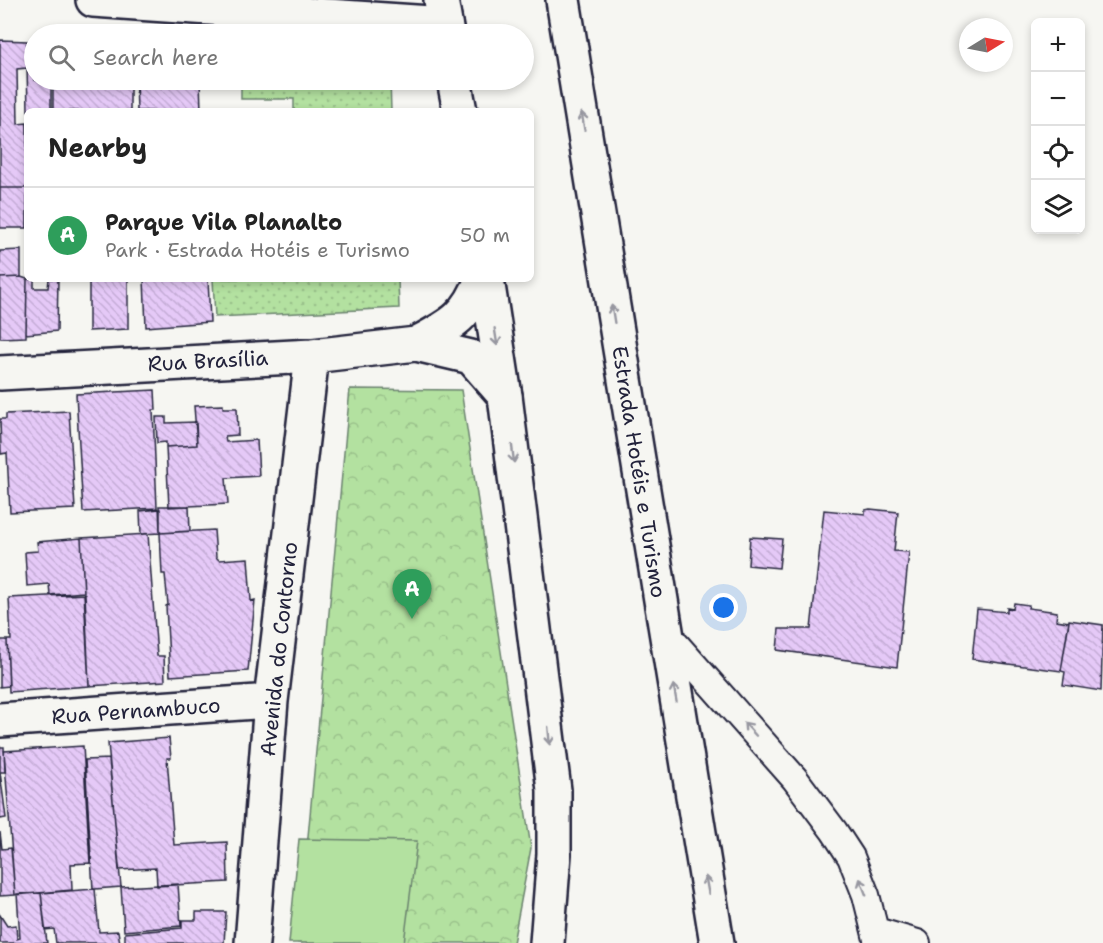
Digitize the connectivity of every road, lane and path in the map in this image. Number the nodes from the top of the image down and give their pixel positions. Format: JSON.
{"nodes":[{"id":1,"x":93,"y":0,"type":"edge"},
{"id":2,"x":563,"y":0,"type":"edge"},
{"id":3,"x":444,"y":19,"type":"edge"},
{"id":4,"x":456,"y":90,"type":"edge"},
{"id":5,"x":459,"y":108,"type":"edge"},
{"id":6,"x":483,"y":282,"type":"edge"},
{"id":7,"x":485,"y":282,"type":"edge"},
{"id":8,"x":416,"y":344,"type":"junction"},
{"id":9,"x":312,"y":356,"type":"junction"},
{"id":10,"x":0,"y":373,"type":"edge"},
{"id":11,"x":505,"y":396,"type":"junction"},
{"id":12,"x":664,"y":631,"type":"junction"},
{"id":13,"x":271,"y":701,"type":"junction"},
{"id":14,"x":0,"y":720,"type":"edge"},
{"id":15,"x":877,"y":937,"type":"edge"},
{"id":16,"x":252,"y":943,"type":"edge"},
{"id":17,"x":547,"y":943,"type":"edge"},
{"id":18,"x":717,"y":943,"type":"edge"},
{"id":19,"x":917,"y":943,"type":"edge"}],
"edges":[{"from":1,"to":3,"type":"street"},
{"from":12,"to":2,"type":"street","name":"Estrada Hotéis e Turismo","one_way":true},
{"from":4,"to":5,"type":"street"},
{"from":6,"to":8,"type":"street","name":"Rua Brasília"},
{"from":7,"to":11,"type":"street","one_way":true},
{"from":8,"to":9,"type":"street","name":"Rua Brasília"},
{"from":8,"to":11,"type":"street","name":"Rua Brasília"},
{"from":9,"to":10,"type":"street","name":"Rua Brasília"},
{"from":9,"to":13,"type":"street","name":"Avenida do Contorno"},
{"from":11,"to":17,"type":"street","one_way":true},
{"from":15,"to":12,"type":"lane","one_way":true},
{"from":18,"to":12,"type":"street","name":"Estrada Hotéis e Turismo","one_way":true},
{"from":13,"to":14,"type":"street","name":"Rua Pernambuco"},
{"from":13,"to":16,"type":"street","name":"Avenida do Contorno"},
{"from":15,"to":19,"type":"lane"}]}
